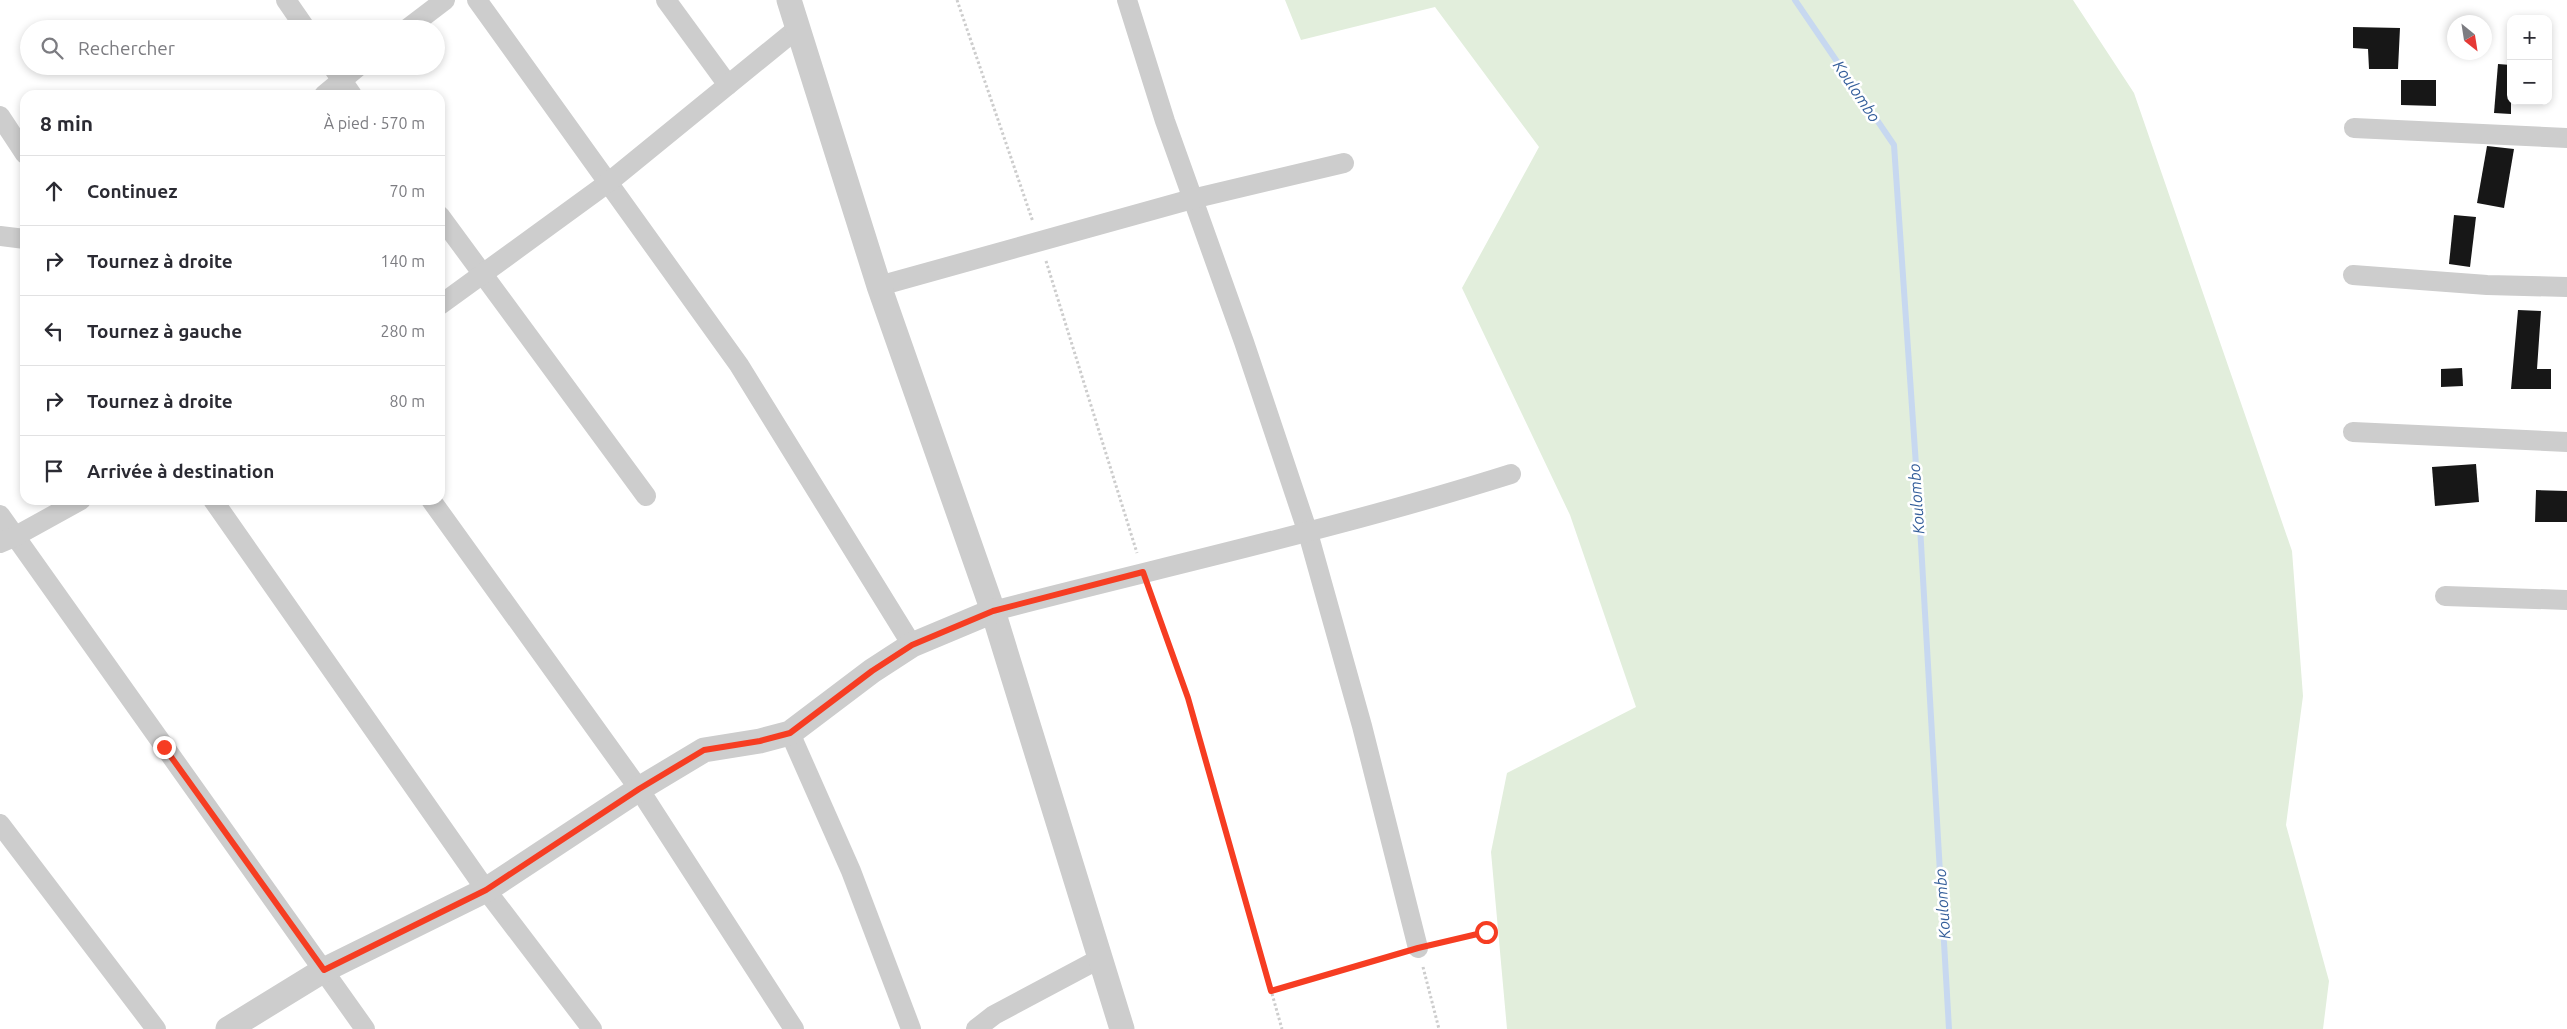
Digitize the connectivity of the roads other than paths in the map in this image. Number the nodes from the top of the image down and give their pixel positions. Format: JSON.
{"nodes":[{"id":1,"x":286,"y":0,"type":"edge"},
{"id":2,"x":445,"y":0,"type":"edge"},
{"id":3,"x":477,"y":0,"type":"edge"},
{"id":4,"x":666,"y":0,"type":"edge"},
{"id":5,"x":789,"y":0,"type":"edge"},
{"id":6,"x":1127,"y":0,"type":"edge"},
{"id":7,"x":300,"y":20,"type":"edge"},
{"id":8,"x":419,"y":20,"type":"edge"},
{"id":9,"x":798,"y":28,"type":"junction"},
{"id":10,"x":342,"y":80,"type":"edge"},
{"id":11,"x":728,"y":85,"type":"junction"},
{"id":12,"x":330,"y":90,"type":"edge"},
{"id":13,"x":0,"y":116,"type":"edge"},
{"id":14,"x":2354,"y":128,"type":"dead end"},
{"id":15,"x":2567,"y":138,"type":"edge"},
{"id":16,"x":20,"y":146,"type":"edge"},
{"id":17,"x":1344,"y":163,"type":"dead end"},
{"id":18,"x":609,"y":182,"type":"junction"},
{"id":19,"x":1192,"y":199,"type":"junction"},
{"id":20,"x":445,"y":222,"type":"edge"},
{"id":21,"x":0,"y":236,"type":"edge"},
{"id":22,"x":20,"y":238,"type":"edge"},
{"id":23,"x":484,"y":273,"type":"junction"},
{"id":24,"x":2353,"y":275,"type":"dead end"},
{"id":25,"x":879,"y":286,"type":"junction"},
{"id":26,"x":2567,"y":287,"type":"edge"},
{"id":27,"x":445,"y":301,"type":"edge"},
{"id":28,"x":2353,"y":432,"type":"dead end"},
{"id":29,"x":2567,"y":442,"type":"edge"},
{"id":30,"x":1511,"y":474,"type":"dead end"},
{"id":31,"x":646,"y":496,"type":"dead end"},
{"id":32,"x":72,"y":505,"type":"edge"},
{"id":33,"x":216,"y":505,"type":"edge"},
{"id":34,"x":435,"y":505,"type":"edge"},
{"id":35,"x":0,"y":516,"type":"edge"},
{"id":36,"x":1308,"y":533,"type":"junction"},
{"id":37,"x":7,"y":540,"type":"edge"},
{"id":38,"x":2445,"y":596,"type":"dead end"},
{"id":39,"x":2567,"y":600,"type":"edge"},
{"id":40,"x":993,"y":611,"type":"junction"},
{"id":41,"x":912,"y":645,"type":"junction"},
{"id":42,"x":790,"y":733,"type":"junction"},
{"id":43,"x":639,"y":789,"type":"junction"},
{"id":44,"x":0,"y":824,"type":"edge"},
{"id":45,"x":486,"y":890,"type":"junction"},
{"id":46,"x":1418,"y":948,"type":"road end"},
{"id":47,"x":1101,"y":958,"type":"junction"},
{"id":48,"x":324,"y":970,"type":"junction"},
{"id":49,"x":156,"y":1029,"type":"edge"},
{"id":50,"x":228,"y":1029,"type":"edge"},
{"id":51,"x":365,"y":1029,"type":"edge"},
{"id":52,"x":592,"y":1029,"type":"edge"},
{"id":53,"x":794,"y":1029,"type":"edge"},
{"id":54,"x":911,"y":1029,"type":"edge"},
{"id":55,"x":976,"y":1029,"type":"edge"},
{"id":56,"x":1122,"y":1029,"type":"edge"}],
"edges":[{"from":1,"to":7,"type":"street"},
{"from":2,"to":8,"type":"street"},
{"from":3,"to":18,"type":"street"},
{"from":4,"to":11,"type":"street"},
{"from":5,"to":9,"type":"street"},
{"from":6,"to":19,"type":"street"},
{"from":9,"to":11,"type":"street"},
{"from":9,"to":25,"type":"street"},
{"from":10,"to":12,"type":"street"},
{"from":11,"to":18,"type":"street"},
{"from":13,"to":16,"type":"street"},
{"from":14,"to":15,"type":"street"},
{"from":17,"to":19,"type":"street"},
{"from":18,"to":23,"type":"street"},
{"from":18,"to":41,"type":"street"},
{"from":19,"to":25,"type":"street"},
{"from":19,"to":36,"type":"street"},
{"from":20,"to":23,"type":"street"},
{"from":21,"to":22,"type":"street"},
{"from":23,"to":27,"type":"street"},
{"from":23,"to":31,"type":"street"},
{"from":24,"to":26,"type":"street"},
{"from":25,"to":40,"type":"street"},
{"from":28,"to":29,"type":"street"},
{"from":30,"to":36,"type":"street"},
{"from":32,"to":37,"type":"street"},
{"from":33,"to":45,"type":"street"},
{"from":34,"to":43,"type":"street"},
{"from":35,"to":37,"type":"street"},
{"from":36,"to":40,"type":"street"},
{"from":36,"to":46,"type":"street"},
{"from":37,"to":48,"type":"street"},
{"from":38,"to":39,"type":"street"},
{"from":40,"to":41,"type":"street"},
{"from":40,"to":47,"type":"street"},
{"from":41,"to":42,"type":"street"},
{"from":42,"to":43,"type":"street"},
{"from":42,"to":54,"type":"street"},
{"from":43,"to":45,"type":"street"},
{"from":43,"to":53,"type":"street"},
{"from":44,"to":49,"type":"street"},
{"from":45,"to":48,"type":"street"},
{"from":45,"to":52,"type":"street"},
{"from":47,"to":55,"type":"street"},
{"from":47,"to":56,"type":"street"},
{"from":48,"to":50,"type":"street"},
{"from":48,"to":51,"type":"street"}]}
